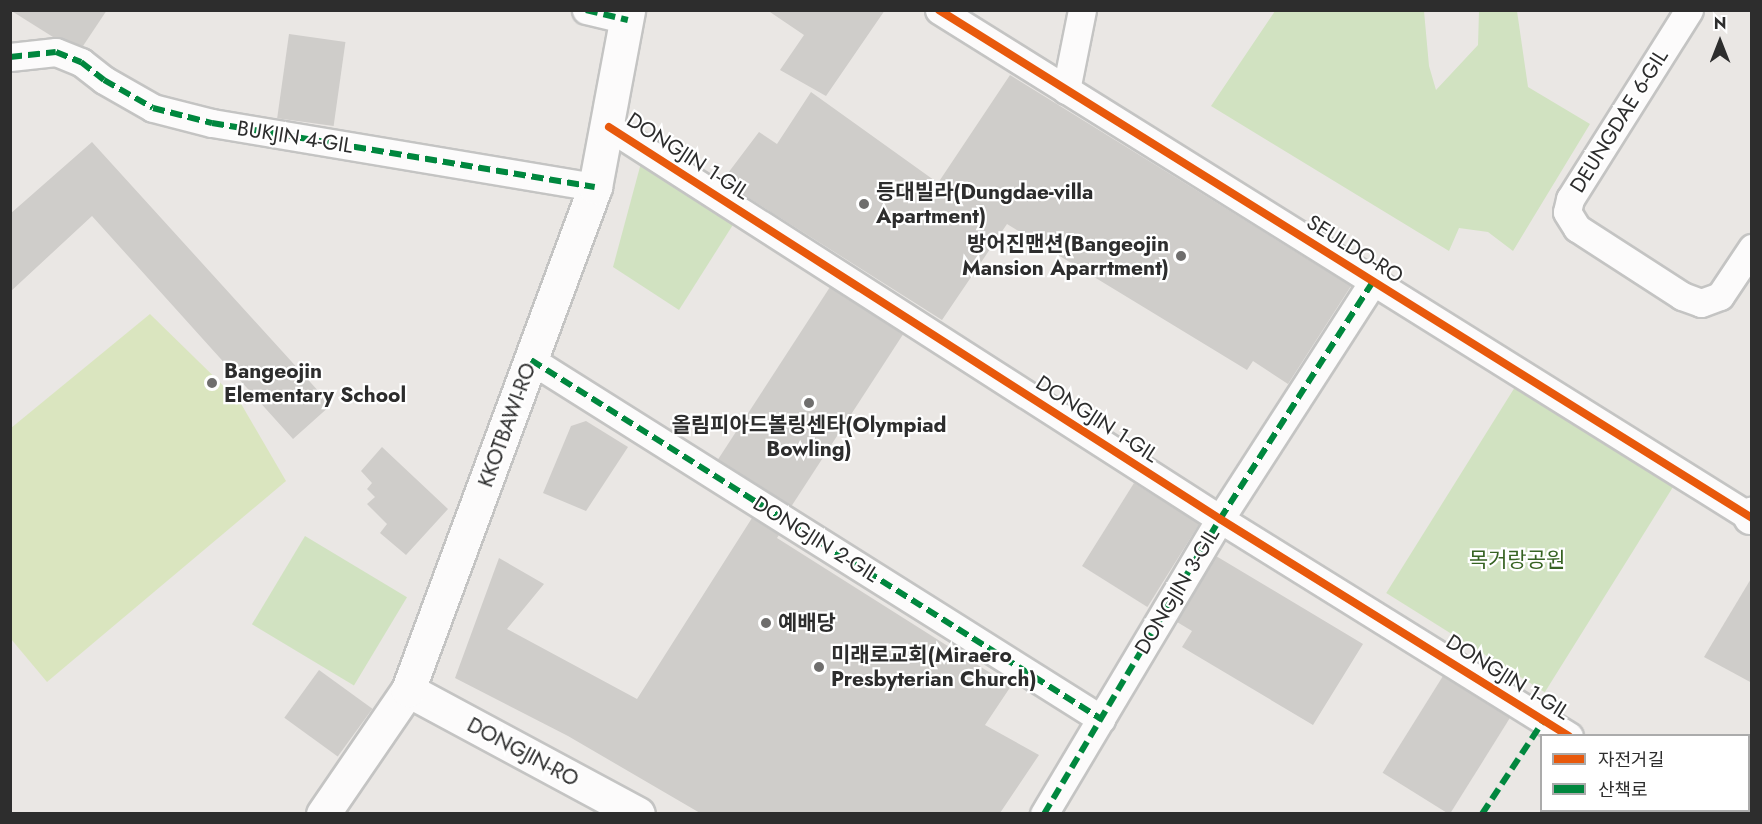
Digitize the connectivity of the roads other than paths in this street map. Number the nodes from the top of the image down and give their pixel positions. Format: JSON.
{"nodes":[{"id":1,"x":586,"y":10,"type":"edge"},
{"id":2,"x":939,"y":10,"type":"edge"},
{"id":3,"x":1082,"y":10,"type":"edge"},
{"id":4,"x":1689,"y":10,"type":"edge"},
{"id":5,"x":628,"y":15,"type":"edge"},
{"id":6,"x":10,"y":57,"type":"edge"},
{"id":7,"x":1065,"y":90,"type":"junction"},
{"id":8,"x":609,"y":127,"type":"junction"},
{"id":9,"x":595,"y":187,"type":"junction"},
{"id":10,"x":1752,"y":248,"type":"edge"},
{"id":11,"x":1373,"y":282,"type":"junction"},
{"id":12,"x":531,"y":360,"type":"junction"},
{"id":13,"x":1751,"y":516,"type":"edge"},
{"id":14,"x":1220,"y":519,"type":"junction"},
{"id":15,"x":408,"y":690,"type":"junction"},
{"id":16,"x":1101,"y":719,"type":"junction"},
{"id":17,"x":1567,"y":734,"type":"edge"},
{"id":18,"x":322,"y":813,"type":"edge"},
{"id":19,"x":638,"y":813,"type":"edge"},
{"id":20,"x":1044,"y":813,"type":"edge"}],
"edges":[{"from":1,"to":5,"type":"street"},
{"from":2,"to":7,"type":"street","name":"SEULDO-RO"},
{"from":3,"to":7,"type":"street"},
{"from":4,"to":10,"type":"street","name":"DEUNGDAE 6-GIL"},
{"from":5,"to":8,"type":"street","name":"KKOTBAWI-RO"},
{"from":6,"to":9,"type":"street","name":"BUKJIN 4-GIL"},
{"from":7,"to":11,"type":"street","name":"SEULDO-RO"},
{"from":8,"to":9,"type":"street","name":"KKOTBAWI-RO"},
{"from":8,"to":14,"type":"street","name":"DONGJIN 1-GIL"},
{"from":9,"to":12,"type":"street","name":"KKOTBAWI-RO"},
{"from":11,"to":13,"type":"street","name":"SEULDO-RO"},
{"from":11,"to":14,"type":"street","name":"DONGJIN 3-GIL"},
{"from":12,"to":15,"type":"street","name":"KKOTBAWI-RO"},
{"from":12,"to":16,"type":"street","name":"DONGJIN 2-GIL"},
{"from":14,"to":16,"type":"street","name":"DONGJIN 3-GIL"},
{"from":14,"to":17,"type":"street","name":"DONGJIN 1-GIL"},
{"from":15,"to":18,"type":"street","name":"KKOTBAWI-RO"},
{"from":15,"to":19,"type":"street","name":"DONGJIN-RO"},
{"from":16,"to":20,"type":"street","name":"DONGJIN 3-GIL"}]}
